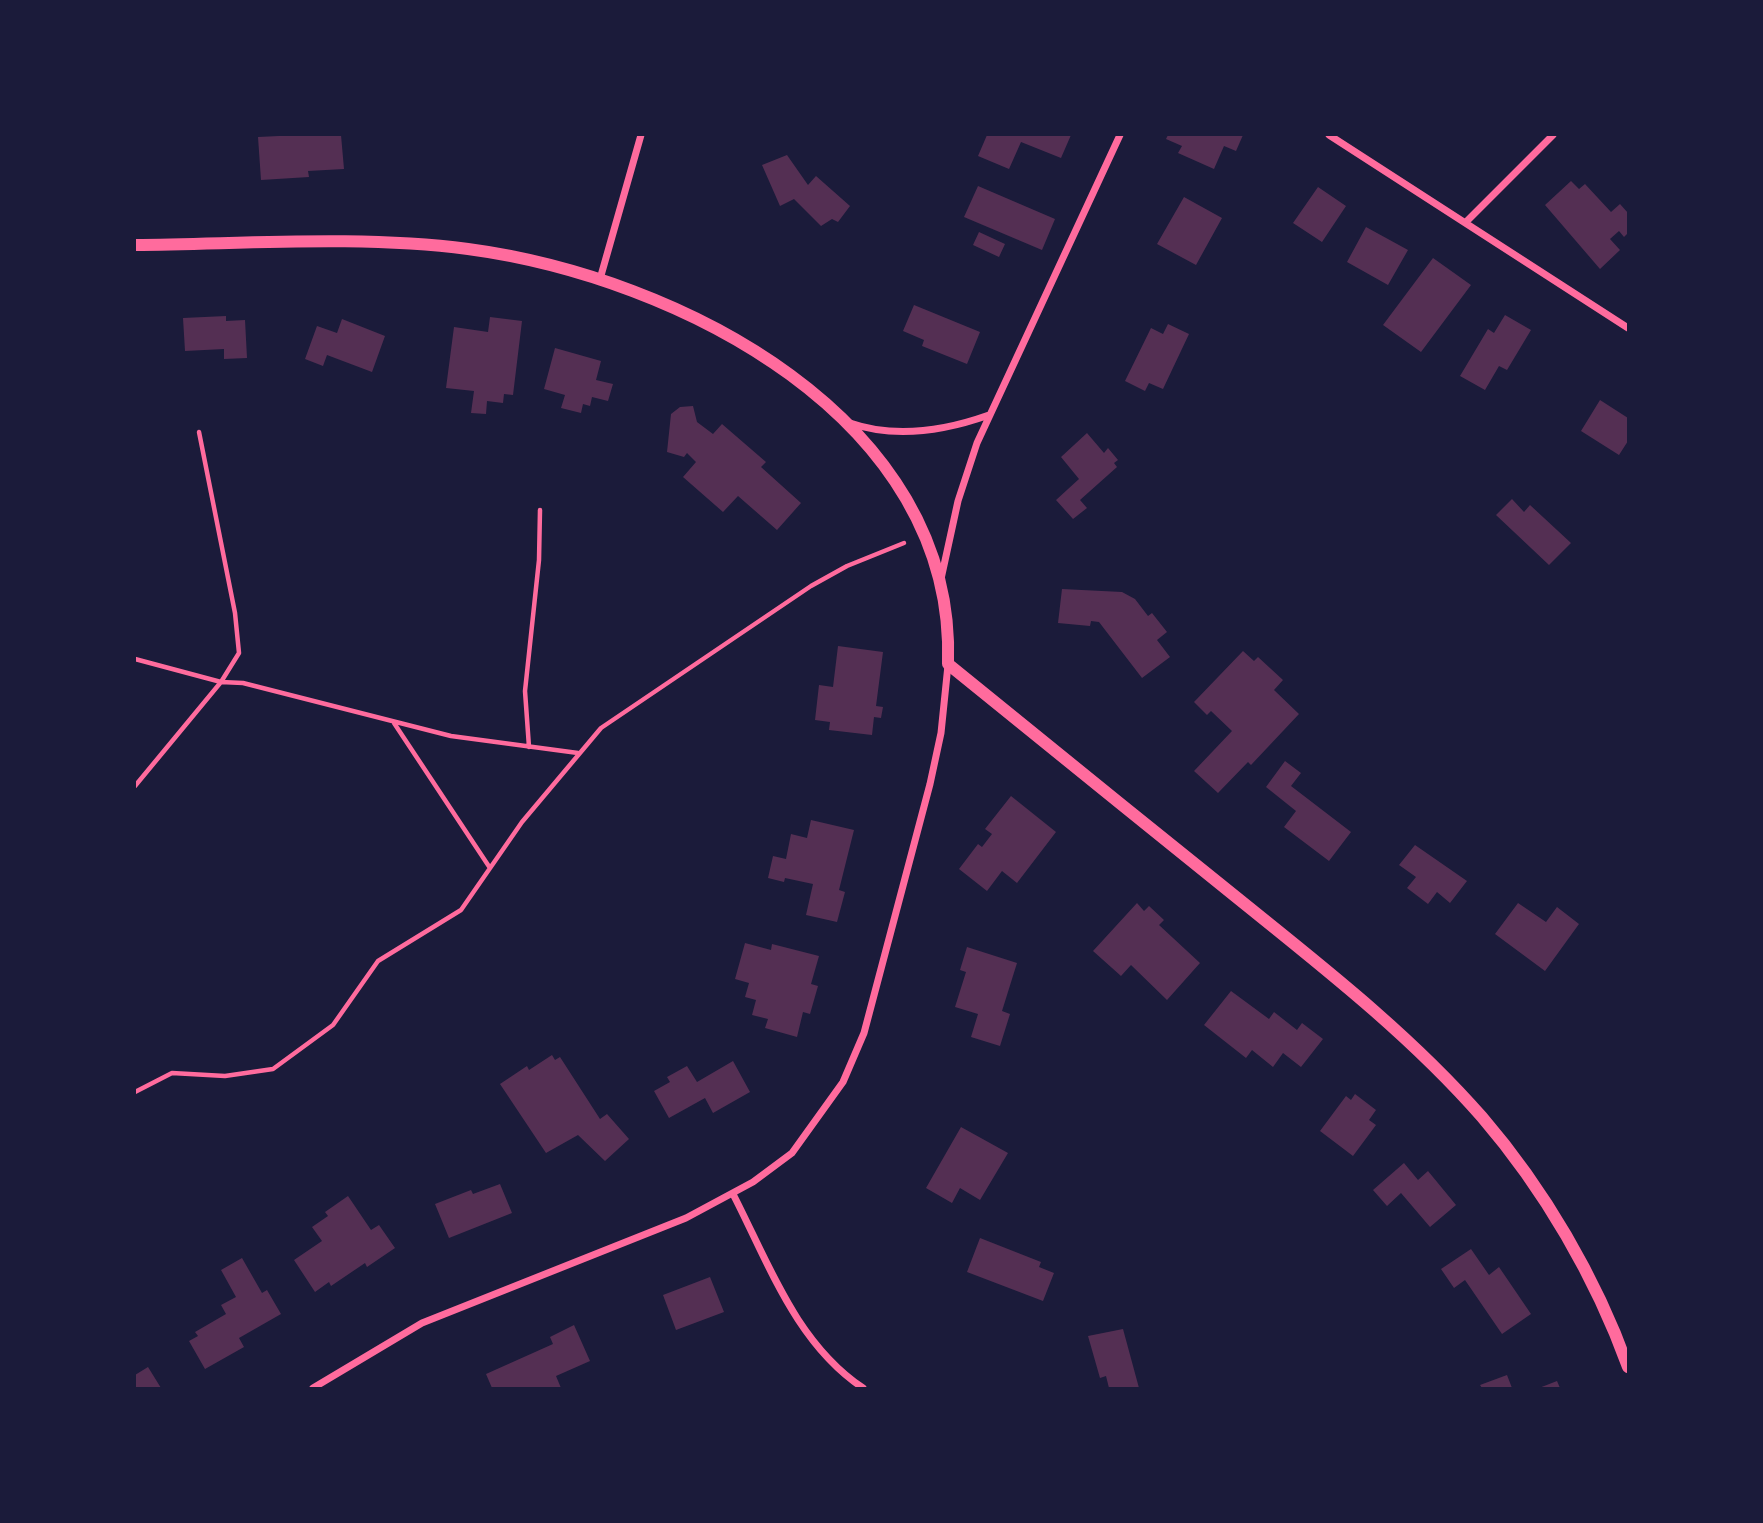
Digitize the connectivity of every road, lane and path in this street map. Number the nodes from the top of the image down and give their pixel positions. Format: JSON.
{"nodes":[{"id":1,"x":641,"y":135,"type":"edge"},
{"id":2,"x":1120,"y":135,"type":"edge"},
{"id":3,"x":1329,"y":135,"type":"edge"},
{"id":4,"x":1553,"y":135,"type":"edge"},
{"id":5,"x":1466,"y":222,"type":"junction"},
{"id":6,"x":135,"y":245,"type":"edge"},
{"id":7,"x":600,"y":279,"type":"junction"},
{"id":8,"x":1628,"y":328,"type":"edge"},
{"id":9,"x":989,"y":415,"type":"junction"},
{"id":10,"x":850,"y":423,"type":"junction"},
{"id":11,"x":199,"y":432,"type":"dead end"},
{"id":12,"x":540,"y":510,"type":"dead end"},
{"id":13,"x":904,"y":543,"type":"dead end"},
{"id":14,"x":941,"y":580,"type":"junction"},
{"id":15,"x":135,"y":659,"type":"edge"},
{"id":16,"x":948,"y":664,"type":"junction"},
{"id":17,"x":221,"y":682,"type":"junction"},
{"id":18,"x":393,"y":722,"type":"junction"},
{"id":19,"x":529,"y":747,"type":"junction"},
{"id":20,"x":578,"y":753,"type":"junction"},
{"id":21,"x":135,"y":786,"type":"edge"},
{"id":22,"x":490,"y":868,"type":"junction"},
{"id":23,"x":135,"y":1092,"type":"edge"},
{"id":24,"x":733,"y":1194,"type":"junction"},
{"id":25,"x":1628,"y":1367,"type":"edge"},
{"id":26,"x":313,"y":1388,"type":"edge"},
{"id":27,"x":863,"y":1388,"type":"edge"}],
"edges":[{"from":1,"to":7,"type":"street"},
{"from":2,"to":9,"type":"street"},
{"from":3,"to":5,"type":"street"},
{"from":4,"to":5,"type":"street"},
{"from":5,"to":8,"type":"street"},
{"from":6,"to":7,"type":"street"},
{"from":7,"to":10,"type":"street"},
{"from":9,"to":10,"type":"street"},
{"from":9,"to":14,"type":"street"},
{"from":10,"to":14,"type":"street"},
{"from":11,"to":17,"type":"path"},
{"from":12,"to":19,"type":"path"},
{"from":13,"to":20,"type":"path"},
{"from":14,"to":16,"type":"street"},
{"from":15,"to":17,"type":"path"},
{"from":16,"to":24,"type":"street"},
{"from":16,"to":25,"type":"street"},
{"from":17,"to":18,"type":"path"},
{"from":17,"to":21,"type":"path"},
{"from":18,"to":19,"type":"path"},
{"from":18,"to":22,"type":"path"},
{"from":19,"to":20,"type":"path"},
{"from":20,"to":22,"type":"path"},
{"from":22,"to":23,"type":"path"},
{"from":24,"to":26,"type":"street"},
{"from":24,"to":27,"type":"street"}]}
